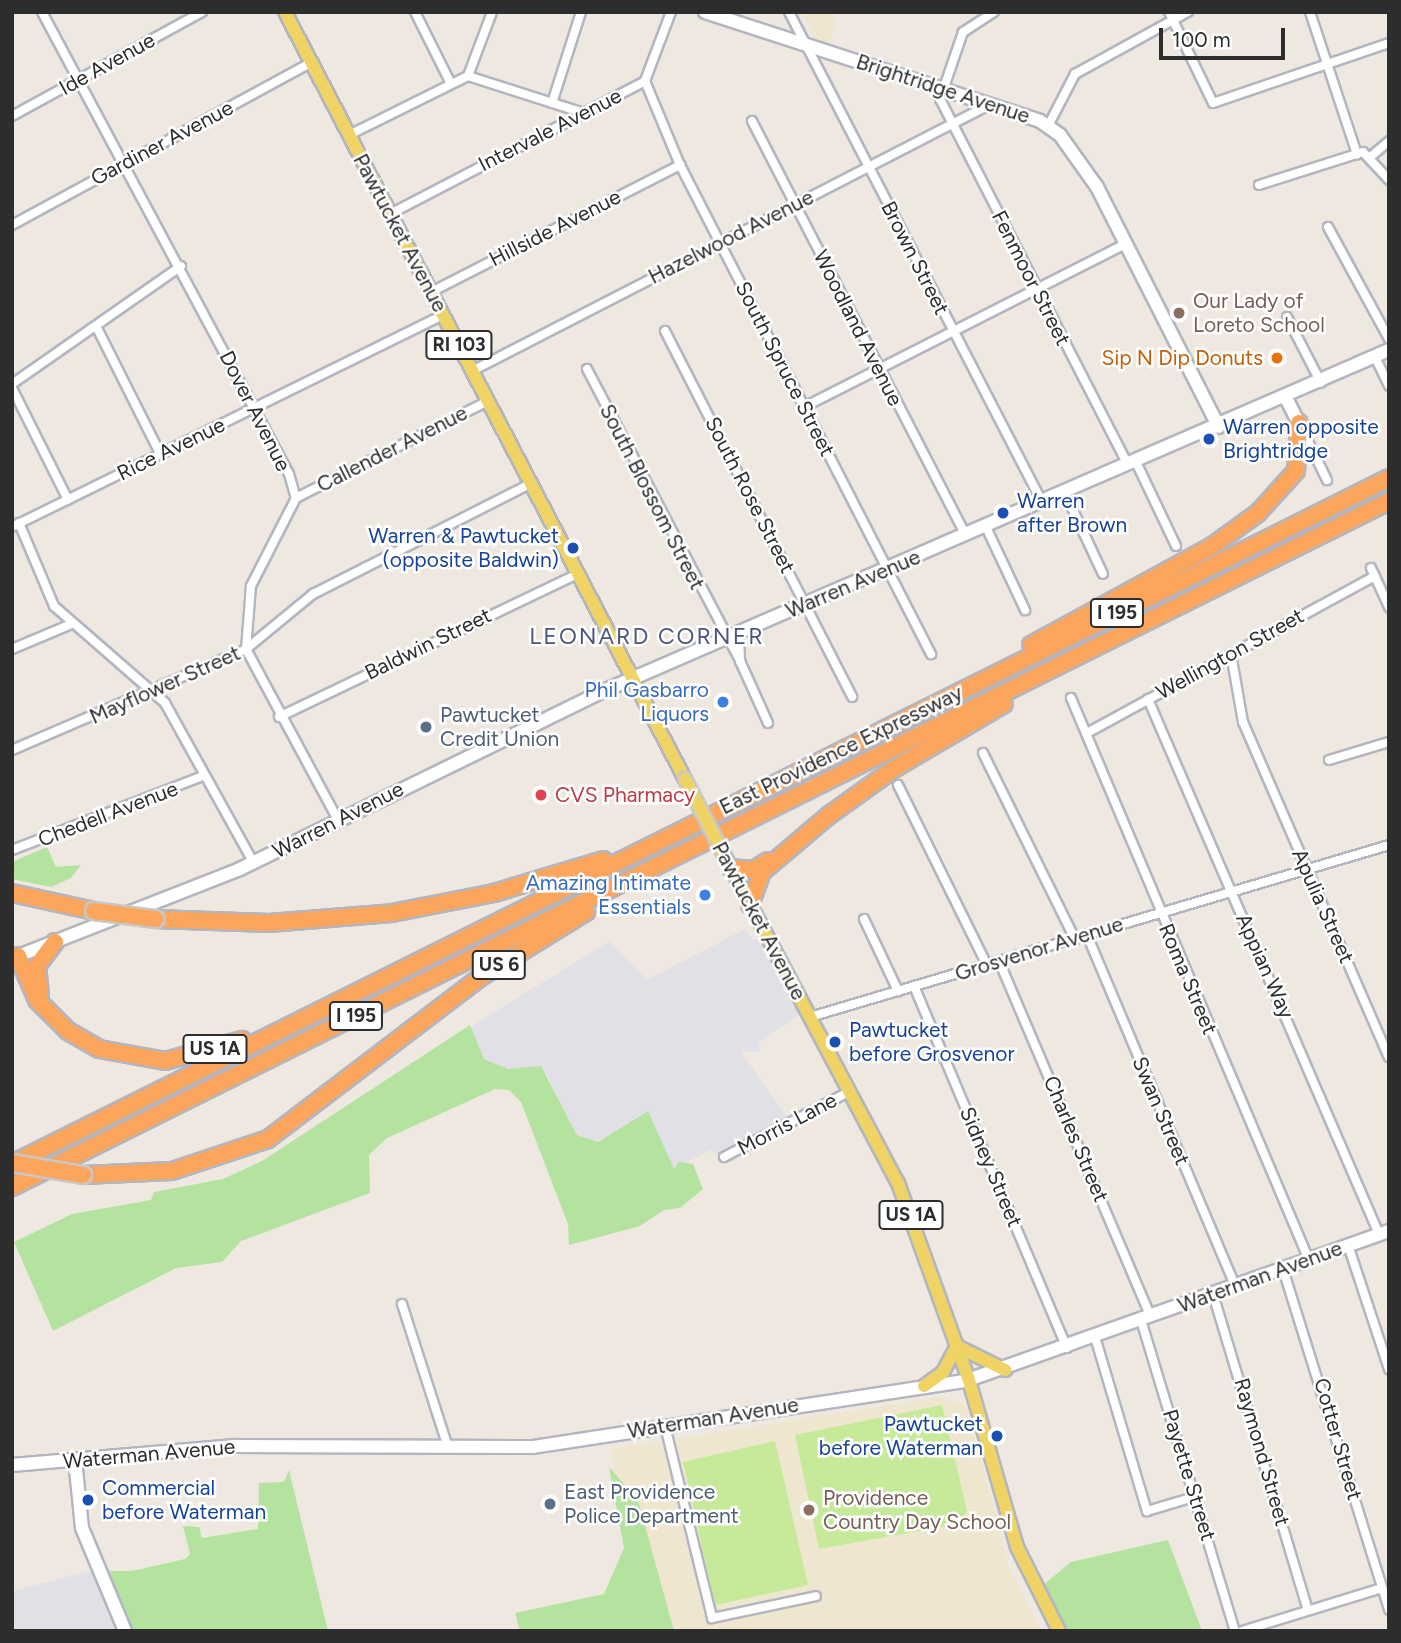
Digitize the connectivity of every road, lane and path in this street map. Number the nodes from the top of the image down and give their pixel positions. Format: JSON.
{"nodes":[{"id":1,"x":42,"y":12,"type":"edge"},
{"id":2,"x":202,"y":12,"type":"edge"},
{"id":3,"x":285,"y":12,"type":"edge"},
{"id":4,"x":415,"y":12,"type":"edge"},
{"id":5,"x":492,"y":12,"type":"edge"},
{"id":6,"x":581,"y":12,"type":"edge"},
{"id":7,"x":670,"y":12,"type":"edge"},
{"id":8,"x":705,"y":12,"type":"edge"},
{"id":9,"x":789,"y":12,"type":"edge"},
{"id":10,"x":994,"y":12,"type":"edge"},
{"id":11,"x":1188,"y":12,"type":"edge"},
{"id":12,"x":1310,"y":12,"type":"edge"},
{"id":13,"x":1171,"y":16,"type":"edge"},
{"id":14,"x":1389,"y":43,"type":"edge"},
{"id":15,"x":807,"y":45,"type":"junction"},
{"id":16,"x":312,"y":62,"type":"junction"},
{"id":17,"x":1326,"y":63,"type":"junction"},
{"id":18,"x":468,"y":76,"type":"junction"},
{"id":19,"x":80,"y":79,"type":"junction"},
{"id":20,"x":645,"y":81,"type":"junction"},
{"id":21,"x":451,"y":84,"type":"junction"},
{"id":22,"x":940,"y":88,"type":"junction"},
{"id":23,"x":552,"y":103,"type":"junction"},
{"id":24,"x":991,"y":104,"type":"junction"},
{"id":25,"x":584,"y":113,"type":"junction"},
{"id":26,"x":12,"y":116,"type":"edge"},
{"id":27,"x":752,"y":121,"type":"dead end"},
{"id":28,"x":952,"y":126,"type":"junction"},
{"id":29,"x":1048,"y":126,"type":"junction"},
{"id":30,"x":349,"y":135,"type":"junction"},
{"id":31,"x":1389,"y":141,"type":"edge"},
{"id":32,"x":1357,"y":154,"type":"junction"},
{"id":33,"x":1369,"y":158,"type":"junction"},
{"id":34,"x":126,"y":162,"type":"junction"},
{"id":35,"x":680,"y":166,"type":"junction"},
{"id":36,"x":870,"y":167,"type":"junction"},
{"id":37,"x":1389,"y":180,"type":"edge"},
{"id":38,"x":1259,"y":185,"type":"dead end"},
{"id":39,"x":795,"y":204,"type":"junction"},
{"id":40,"x":390,"y":214,"type":"junction"},
{"id":41,"x":12,"y":225,"type":"edge"},
{"id":42,"x":1328,"y":227,"type":"dead end"},
{"id":43,"x":721,"y":243,"type":"junction"},
{"id":44,"x":1125,"y":244,"type":"junction"},
{"id":45,"x":181,"y":266,"type":"junction"},
{"id":46,"x":1036,"y":288,"type":"junction"},
{"id":47,"x":431,"y":292,"type":"junction"},
{"id":48,"x":443,"y":316,"type":"junction"},
{"id":49,"x":1287,"y":317,"type":"dead end"},
{"id":50,"x":96,"y":326,"type":"junction"},
{"id":51,"x":665,"y":331,"type":"dead end"},
{"id":52,"x":953,"y":331,"type":"junction"},
{"id":53,"x":1389,"y":339,"type":"edge"},
{"id":54,"x":1389,"y":350,"type":"edge"},
{"id":55,"x":1375,"y":358,"type":"junction"},
{"id":56,"x":587,"y":369,"type":"dead end"},
{"id":57,"x":879,"y":369,"type":"junction"},
{"id":58,"x":472,"y":371,"type":"junction"},
{"id":59,"x":1321,"y":383,"type":"junction"},
{"id":60,"x":12,"y":386,"type":"edge"},
{"id":61,"x":1389,"y":386,"type":"edge"},
{"id":62,"x":1286,"y":398,"type":"junction"},
{"id":63,"x":488,"y":401,"type":"junction"},
{"id":64,"x":804,"y":407,"type":"junction"},
{"id":65,"x":254,"y":408,"type":"junction"},
{"id":66,"x":1299,"y":423,"type":"junction"},
{"id":67,"x":1219,"y":426,"type":"junction"},
{"id":68,"x":160,"y":453,"type":"junction"},
{"id":69,"x":1132,"y":464,"type":"junction"},
{"id":70,"x":1389,"y":478,"type":"edge"},
{"id":71,"x":1327,"y":480,"type":"dead end"},
{"id":72,"x":530,"y":484,"type":"junction"},
{"id":73,"x":1065,"y":493,"type":"junction"},
{"id":74,"x":296,"y":498,"type":"junction"},
{"id":75,"x":68,"y":499,"type":"junction"},
{"id":76,"x":1389,"y":501,"type":"edge"},
{"id":77,"x":1042,"y":502,"type":"junction"},
{"id":78,"x":16,"y":525,"type":"edge"},
{"id":79,"x":986,"y":527,"type":"junction"},
{"id":80,"x":966,"y":535,"type":"junction"},
{"id":81,"x":1176,"y":546,"type":"dead end"},
{"id":82,"x":888,"y":569,"type":"junction"},
{"id":83,"x":1103,"y":574,"type":"dead end"},
{"id":84,"x":578,"y":575,"type":"junction"},
{"id":85,"x":806,"y":604,"type":"junction"},
{"id":86,"x":1389,"y":607,"type":"edge"},
{"id":87,"x":1026,"y":610,"type":"dead end"},
{"id":88,"x":69,"y":625,"type":"junction"},
{"id":89,"x":1130,"y":631,"type":"junction"},
{"id":90,"x":739,"y":632,"type":"junction"},
{"id":91,"x":724,"y":639,"type":"junction"},
{"id":92,"x":12,"y":649,"type":"edge"},
{"id":93,"x":246,"y":649,"type":"junction"},
{"id":94,"x":931,"y":654,"type":"dead end"},
{"id":95,"x":1231,"y":654,"type":"junction"},
{"id":96,"x":740,"y":661,"type":"junction"},
{"id":97,"x":634,"y":678,"type":"junction"},
{"id":98,"x":155,"y":694,"type":"junction"},
{"id":99,"x":852,"y":697,"type":"dead end"},
{"id":100,"x":1071,"y":698,"type":"dead end"},
{"id":101,"x":1148,"y":699,"type":"junction"},
{"id":102,"x":279,"y":716,"type":"junction"},
{"id":103,"x":768,"y":723,"type":"dead end"},
{"id":104,"x":1087,"y":733,"type":"junction"},
{"id":105,"x":1389,"y":742,"type":"edge"},
{"id":106,"x":846,"y":749,"type":"junction"},
{"id":107,"x":12,"y":750,"type":"edge"},
{"id":108,"x":983,"y":753,"type":"dead end"},
{"id":109,"x":1329,"y":760,"type":"dead end"},
{"id":110,"x":203,"y":776,"type":"junction"},
{"id":111,"x":898,"y":785,"type":"dead end"},
{"id":112,"x":337,"y":818,"type":"junction"},
{"id":113,"x":664,"y":839,"type":"junction"},
{"id":114,"x":700,"y":844,"type":"junction"},
{"id":115,"x":793,"y":845,"type":"junction"},
{"id":116,"x":1389,"y":845,"type":"edge"},
{"id":117,"x":12,"y":850,"type":"edge"},
{"id":118,"x":253,"y":862,"type":"junction"},
{"id":119,"x":731,"y":868,"type":"junction"},
{"id":120,"x":1308,"y":869,"type":"junction"},
{"id":121,"x":1233,"y":892,"type":"junction"},
{"id":122,"x":12,"y":893,"type":"edge"},
{"id":123,"x":750,"y":905,"type":"junction"},
{"id":124,"x":1160,"y":913,"type":"junction"},
{"id":125,"x":864,"y":919,"type":"dead end"},
{"id":126,"x":1087,"y":935,"type":"junction"},
{"id":127,"x":1075,"y":939,"type":"junction"},
{"id":128,"x":55,"y":942,"type":"junction"},
{"id":129,"x":15,"y":957,"type":"edge"},
{"id":130,"x":999,"y":961,"type":"junction"},
{"id":131,"x":987,"y":965,"type":"junction"},
{"id":132,"x":915,"y":986,"type":"junction"},
{"id":133,"x":898,"y":991,"type":"junction"},
{"id":134,"x":47,"y":1010,"type":"junction"},
{"id":135,"x":810,"y":1017,"type":"junction"},
{"id":136,"x":304,"y":1018,"type":"junction"},
{"id":137,"x":1389,"y":1056,"type":"edge"},
{"id":138,"x":850,"y":1091,"type":"junction"},
{"id":139,"x":724,"y":1157,"type":"dead end"},
{"id":140,"x":12,"y":1164,"type":"edge"},
{"id":141,"x":12,"y":1187,"type":"edge"},
{"id":142,"x":1384,"y":1232,"type":"edge"},
{"id":143,"x":1348,"y":1245,"type":"junction"},
{"id":144,"x":1309,"y":1260,"type":"junction"},
{"id":145,"x":1283,"y":1269,"type":"junction"},
{"id":146,"x":1235,"y":1286,"type":"junction"},
{"id":147,"x":1213,"y":1294,"type":"junction"},
{"id":148,"x":402,"y":1304,"type":"dead end"},
{"id":149,"x":1146,"y":1319,"type":"junction"},
{"id":150,"x":1095,"y":1337,"type":"junction"},
{"id":151,"x":957,"y":1346,"type":"junction"},
{"id":152,"x":1067,"y":1348,"type":"junction"},
{"id":153,"x":1389,"y":1368,"type":"edge"},
{"id":154,"x":1005,"y":1370,"type":"junction"},
{"id":155,"x":968,"y":1380,"type":"junction"},
{"id":156,"x":924,"y":1386,"type":"junction"},
{"id":157,"x":665,"y":1426,"type":"junction"},
{"id":158,"x":447,"y":1447,"type":"junction"},
{"id":159,"x":75,"y":1459,"type":"junction"},
{"id":160,"x":12,"y":1465,"type":"edge"},
{"id":161,"x":1194,"y":1497,"type":"junction"},
{"id":162,"x":1382,"y":1588,"type":"junction"},
{"id":163,"x":816,"y":1595,"type":"dead end"},
{"id":164,"x":1308,"y":1610,"type":"junction"},
{"id":165,"x":1389,"y":1610,"type":"edge"},
{"id":166,"x":125,"y":1631,"type":"edge"},
{"id":167,"x":1059,"y":1631,"type":"edge"},
{"id":168,"x":1235,"y":1631,"type":"edge"},
{"id":169,"x":1242,"y":1631,"type":"edge"}],
"edges":[{"from":1,"to":19,"type":"street","name":"Dover Avenue"},
{"from":2,"to":19,"type":"street","name":"Ide Avenue"},
{"from":3,"to":16,"type":"main road","name":"Pawtucket Avenue","number":"RI 103"},
{"from":4,"to":21,"type":"street"},
{"from":5,"to":18,"type":"street"},
{"from":6,"to":23,"type":"street"},
{"from":7,"to":20,"type":"street","name":"Intervale Avenue"},
{"from":8,"to":15,"type":"main road","name":"Brightridge Avenue"},
{"from":9,"to":15,"type":"street","name":"Brown Street"},
{"from":10,"to":22,"type":"street"},
{"from":11,"to":13,"type":"street"},
{"from":12,"to":17,"type":"street"},
{"from":13,"to":17,"type":"street"},
{"from":13,"to":29,"type":"street"},
{"from":14,"to":17,"type":"street"},
{"from":15,"to":22,"type":"main road","name":"Brightridge Avenue"},
{"from":15,"to":36,"type":"street","name":"Brown Street"},
{"from":16,"to":30,"type":"main road","name":"Pawtucket Avenue","number":"RI 103"},
{"from":16,"to":34,"type":"street","name":"Gardiner Avenue"},
{"from":17,"to":32,"type":"street"},
{"from":18,"to":21,"type":"street"},
{"from":18,"to":23,"type":"street"},
{"from":19,"to":26,"type":"street","name":"Ide Avenue"},
{"from":19,"to":34,"type":"street","name":"Dover Avenue"},
{"from":20,"to":25,"type":"street","name":"Intervale Avenue"},
{"from":20,"to":35,"type":"street","name":"South Spruce Street"},
{"from":21,"to":30,"type":"street"},
{"from":22,"to":24,"type":"main road","name":"Brightridge Avenue"},
{"from":22,"to":28,"type":"street","name":"Fenmoor Street"},
{"from":23,"to":25,"type":"street"},
{"from":24,"to":28,"type":"street","name":"Hazelwood Avenue"},
{"from":24,"to":29,"type":"main road","name":"Brightridge Avenue"},
{"from":25,"to":40,"type":"street","name":"Intervale Avenue"},
{"from":27,"to":39,"type":"street","name":"Woodland Avenue"},
{"from":28,"to":36,"type":"street","name":"Hazelwood Avenue"},
{"from":28,"to":46,"type":"street","name":"Fenmoor Street"},
{"from":29,"to":44,"type":"main road","name":"Brightridge Avenue"},
{"from":30,"to":40,"type":"main road","name":"Pawtucket Avenue","number":"RI 103"},
{"from":31,"to":33,"type":"street"},
{"from":32,"to":33,"type":"street"},
{"from":32,"to":38,"type":"street"},
{"from":33,"to":37,"type":"street"},
{"from":34,"to":41,"type":"street","name":"Gardiner Avenue"},
{"from":34,"to":45,"type":"street","name":"Dover Avenue"},
{"from":35,"to":43,"type":"street","name":"South Spruce Street"},
{"from":35,"to":47,"type":"street","name":"Hillside Avenue"},
{"from":36,"to":39,"type":"street","name":"Hazelwood Avenue"},
{"from":36,"to":52,"type":"street","name":"Brown Street"},
{"from":39,"to":43,"type":"street","name":"Hazelwood Avenue"},
{"from":39,"to":57,"type":"street","name":"Woodland Avenue"},
{"from":40,"to":47,"type":"main road","name":"Pawtucket Avenue","number":"RI 103"},
{"from":42,"to":53,"type":"street"},
{"from":43,"to":58,"type":"street","name":"Hazelwood Avenue"},
{"from":43,"to":64,"type":"street","name":"South Spruce Street"},
{"from":44,"to":46,"type":"street"},
{"from":44,"to":67,"type":"main road","name":"Brightridge Avenue"},
{"from":45,"to":50,"type":"street"},
{"from":45,"to":65,"type":"street","name":"Dover Avenue"},
{"from":46,"to":52,"type":"street"},
{"from":46,"to":69,"type":"street","name":"Fenmoor Street"},
{"from":47,"to":48,"type":"main road","name":"Pawtucket Avenue","number":"RI 103"},
{"from":48,"to":58,"type":"main road","name":"Pawtucket Avenue","number":"RI 103"},
{"from":48,"to":65,"type":"street","name":"Rice Avenue"},
{"from":49,"to":59,"type":"street"},
{"from":50,"to":60,"type":"street"},
{"from":50,"to":68,"type":"street"},
{"from":51,"to":85,"type":"street","name":"South Rose Street"},
{"from":52,"to":57,"type":"street"},
{"from":52,"to":77,"type":"street","name":"Brown Street"},
{"from":54,"to":55,"type":"main road","name":"Warren Avenue"},
{"from":55,"to":59,"type":"main road","name":"Warren Avenue"},
{"from":55,"to":61,"type":"street"},
{"from":56,"to":91,"type":"street","name":"South Blossom Street"},
{"from":57,"to":64,"type":"street"},
{"from":57,"to":80,"type":"street","name":"Woodland Avenue"},
{"from":58,"to":63,"type":"main road","name":"Pawtucket Avenue","number":"RI 103"},
{"from":59,"to":62,"type":"main road","name":"Warren Avenue"},
{"from":60,"to":75,"type":"street"},
{"from":62,"to":66,"type":"main road"},
{"from":62,"to":67,"type":"main road","name":"Warren Avenue"},
{"from":63,"to":72,"type":"main road","name":"Pawtucket Avenue","number":"RI 103"},
{"from":63,"to":74,"type":"street","name":"Callender Avenue"},
{"from":64,"to":82,"type":"street","name":"South Spruce Street"},
{"from":65,"to":68,"type":"street","name":"Rice Avenue"},
{"from":65,"to":74,"type":"street","name":"Dover Avenue"},
{"from":66,"to":71,"type":"street"},
{"from":66,"to":106,"type":"highway"},
{"from":67,"to":69,"type":"main road","name":"Warren Avenue"},
{"from":68,"to":75,"type":"street","name":"Rice Avenue"},
{"from":69,"to":73,"type":"main road","name":"Warren Avenue"},
{"from":69,"to":81,"type":"street","name":"Fenmoor Street"},
{"from":70,"to":106,"type":"highway","name":"East Providence Expressway","number":"I 195"},
{"from":72,"to":84,"type":"main road","name":"Pawtucket Avenue","number":"RI 103"},
{"from":72,"to":93,"type":"street","name":"Mayflower Street"},
{"from":73,"to":77,"type":"main road","name":"Warren Avenue"},
{"from":73,"to":83,"type":"street"},
{"from":74,"to":93,"type":"street","name":"Dover Avenue"},
{"from":75,"to":78,"type":"street","name":"Rice Avenue"},
{"from":76,"to":89,"type":"highway","name":"East Providence Expressway","number":"I 195"},
{"from":77,"to":79,"type":"main road","name":"Warren Avenue"},
{"from":78,"to":88,"type":"street"},
{"from":79,"to":80,"type":"main road","name":"Warren Avenue"},
{"from":79,"to":87,"type":"street"},
{"from":80,"to":82,"type":"main road","name":"Warren Avenue"},
{"from":82,"to":85,"type":"main road","name":"Warren Avenue"},
{"from":82,"to":94,"type":"street","name":"South Spruce Street"},
{"from":84,"to":97,"type":"main road","name":"Pawtucket Avenue","number":"RI 103"},
{"from":84,"to":102,"type":"street","name":"Baldwin Street"},
{"from":85,"to":90,"type":"main road","name":"Warren Avenue"},
{"from":85,"to":99,"type":"street","name":"South Rose Street"},
{"from":86,"to":95,"type":"street","name":"Wellington Street"},
{"from":88,"to":92,"type":"street"},
{"from":88,"to":98,"type":"street"},
{"from":89,"to":114,"type":"highway","name":"East Providence Expressway","number":"I 195"},
{"from":89,"to":115,"type":"highway"},
{"from":90,"to":91,"type":"main road","name":"Warren Avenue"},
{"from":90,"to":96,"type":"street","name":"South Blossom Street"},
{"from":91,"to":96,"type":"street","name":"South Blossom Street"},
{"from":91,"to":97,"type":"main road","name":"Warren Avenue"},
{"from":93,"to":98,"type":"street","name":"Mayflower Street"},
{"from":93,"to":102,"type":"street"},
{"from":95,"to":101,"type":"street","name":"Wellington Street"},
{"from":95,"to":120,"type":"street","name":"Apulia Street"},
{"from":96,"to":103,"type":"street","name":"South Blossom Street"},
{"from":97,"to":112,"type":"main road","name":"Warren Avenue"},
{"from":97,"to":119,"type":"main road","name":"Pawtucket Avenue","number":"US 1A","bridge":true},
{"from":98,"to":107,"type":"street","name":"Mayflower Street"},
{"from":98,"to":110,"type":"street"},
{"from":100,"to":104,"type":"street","name":"Roma Street"},
{"from":101,"to":104,"type":"street","name":"Wellington Street"},
{"from":101,"to":121,"type":"street","name":"Appian Way"},
{"from":102,"to":112,"type":"street"},
{"from":104,"to":124,"type":"street","name":"Roma Street"},
{"from":105,"to":109,"type":"street"},
{"from":106,"to":113,"type":"highway","name":"East Providence Expressway","number":"I 195"},
{"from":108,"to":127,"type":"street"},
{"from":110,"to":117,"type":"street","name":"Chedell Avenue"},
{"from":110,"to":118,"type":"street"},
{"from":111,"to":131,"type":"street"},
{"from":112,"to":118,"type":"main road","name":"Warren Avenue"},
{"from":113,"to":122,"type":"highway","bridge":true},
{"from":113,"to":136,"type":"highway","name":"East Providence Expressway","number":"I 195"},
{"from":114,"to":140,"type":"highway","number":"US 6","bridge":true},
{"from":114,"to":141,"type":"highway","name":"East Providence Expressway","number":"I 195"},
{"from":115,"to":119,"type":"highway"},
{"from":115,"to":123,"type":"highway"},
{"from":116,"to":120,"type":"street","name":"Grosvenor Avenue"},
{"from":118,"to":128,"type":"main road","name":"Warren Avenue"},
{"from":119,"to":123,"type":"main road","name":"Pawtucket Avenue","number":"US 1A"},
{"from":120,"to":121,"type":"street","name":"Grosvenor Avenue"},
{"from":120,"to":137,"type":"street","name":"Apulia Street"},
{"from":121,"to":124,"type":"street","name":"Grosvenor Avenue"},
{"from":121,"to":142,"type":"street","name":"Appian Way"},
{"from":123,"to":135,"type":"main road","name":"Pawtucket Avenue","number":"US 1A"},
{"from":124,"to":126,"type":"street","name":"Grosvenor Avenue"},
{"from":124,"to":144,"type":"street","name":"Roma Street"},
{"from":125,"to":133,"type":"street"},
{"from":126,"to":127,"type":"street","name":"Grosvenor Avenue"},
{"from":126,"to":146,"type":"street","name":"Swan Street"},
{"from":127,"to":130,"type":"street","name":"Grosvenor Avenue"},
{"from":128,"to":129,"type":"main road","name":"Warren Avenue"},
{"from":128,"to":134,"type":"highway"},
{"from":129,"to":134,"type":"highway"},
{"from":130,"to":131,"type":"street","name":"Grosvenor Avenue"},
{"from":130,"to":149,"type":"street","name":"Charles Street"},
{"from":131,"to":132,"type":"street","name":"Grosvenor Avenue"},
{"from":132,"to":133,"type":"street","name":"Grosvenor Avenue"},
{"from":132,"to":152,"type":"street","name":"Sidney Street"},
{"from":133,"to":135,"type":"street","name":"Grosvenor Avenue"},
{"from":134,"to":136,"type":"highway","number":"US 1A"},
{"from":135,"to":138,"type":"main road","name":"Pawtucket Avenue","number":"US 1A"},
{"from":136,"to":140,"type":"highway","name":"East Providence Expressway","number":"I 195"},
{"from":138,"to":139,"type":"street","name":"Morris Lane"},
{"from":138,"to":151,"type":"main road","name":"Pawtucket Avenue","number":"US 1A"},
{"from":142,"to":143,"type":"main road","name":"Waterman Avenue"},
{"from":143,"to":144,"type":"main road","name":"Waterman Avenue"},
{"from":143,"to":153,"type":"street"},
{"from":144,"to":145,"type":"main road","name":"Waterman Avenue"},
{"from":145,"to":146,"type":"main road","name":"Waterman Avenue"},
{"from":145,"to":162,"type":"street","name":"Cotter Street"},
{"from":146,"to":147,"type":"main road","name":"Waterman Avenue"},
{"from":147,"to":149,"type":"main road","name":"Waterman Avenue"},
{"from":147,"to":164,"type":"street","name":"Raymond Street"},
{"from":148,"to":158,"type":"street"},
{"from":149,"to":150,"type":"main road","name":"Waterman Avenue"},
{"from":149,"to":161,"type":"street","name":"Payette Street"},
{"from":150,"to":152,"type":"main road","name":"Waterman Avenue"},
{"from":150,"to":161,"type":"street"},
{"from":151,"to":154,"type":"main road"},
{"from":151,"to":155,"type":"main road","name":"Pawtucket Avenue","number":"US 1A"},
{"from":151,"to":156,"type":"main road"},
{"from":152,"to":154,"type":"main road","name":"Waterman Avenue"},
{"from":154,"to":155,"type":"main road","name":"Waterman Avenue"},
{"from":155,"to":156,"type":"main road","name":"Waterman Avenue"},
{"from":155,"to":167,"type":"main road","name":"Pawtucket Avenue","number":"US 1A"},
{"from":156,"to":157,"type":"main road","name":"Waterman Avenue"},
{"from":157,"to":158,"type":"main road","name":"Waterman Avenue"},
{"from":157,"to":163,"type":"street"},
{"from":158,"to":159,"type":"main road","name":"Waterman Avenue"},
{"from":159,"to":160,"type":"main road","name":"Waterman Avenue"},
{"from":159,"to":166,"type":"main road"},
{"from":161,"to":168,"type":"street","name":"Payette Street"},
{"from":162,"to":164,"type":"street"},
{"from":162,"to":165,"type":"street","name":"Cotter Street"},
{"from":164,"to":169,"type":"street"}]}
